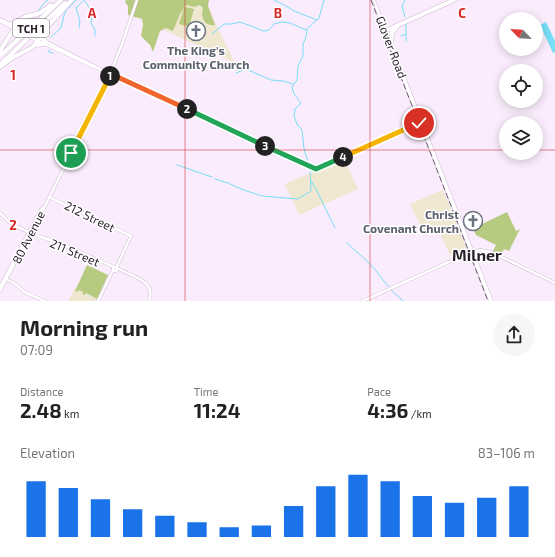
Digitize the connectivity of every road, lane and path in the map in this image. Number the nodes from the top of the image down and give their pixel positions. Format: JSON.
{"nodes":[{"id":1,"x":58,"y":0,"type":"edge"},
{"id":2,"x":61,"y":0,"type":"edge"},
{"id":3,"x":69,"y":0,"type":"edge"},
{"id":4,"x":72,"y":0,"type":"edge"},
{"id":5,"x":137,"y":0,"type":"edge"},
{"id":6,"x":374,"y":0,"type":"edge"},
{"id":7,"x":454,"y":0,"type":"edge"},
{"id":8,"x":0,"y":20,"type":"edge"},
{"id":9,"x":402,"y":23,"type":"junction"},
{"id":10,"x":12,"y":28,"type":"junction"},
{"id":11,"x":385,"y":31,"type":"junction"},
{"id":12,"x":43,"y":32,"type":"junction"},
{"id":13,"x":38,"y":40,"type":"junction"},
{"id":14,"x":45,"y":43,"type":"junction"},
{"id":15,"x":35,"y":45,"type":"junction"},
{"id":16,"x":391,"y":46,"type":"junction"},
{"id":17,"x":0,"y":51,"type":"edge"},
{"id":18,"x":0,"y":56,"type":"edge"},
{"id":19,"x":0,"y":65,"type":"edge"},
{"id":20,"x":111,"y":74,"type":"junction"},
{"id":21,"x":410,"y":94,"type":"junction"},
{"id":22,"x":420,"y":124,"type":"junction"},
{"id":23,"x":406,"y":129,"type":"junction"},
{"id":24,"x":49,"y":197,"type":"junction"},
{"id":25,"x":0,"y":213,"type":"edge"},
{"id":26,"x":30,"y":232,"type":"junction"},
{"id":27,"x":470,"y":247,"type":"junction"},
{"id":28,"x":477,"y":251,"type":"junction"},
{"id":29,"x":470,"y":253,"type":"junction"},
{"id":30,"x":115,"y":269,"type":"junction"},
{"id":31,"x":6,"y":279,"type":"junction"},
{"id":32,"x":555,"y":283,"type":"edge"},
{"id":33,"x":0,"y":287,"type":"edge"},
{"id":34,"x":0,"y":291,"type":"edge"},
{"id":35,"x":45,"y":301,"type":"edge"},
{"id":36,"x":98,"y":301,"type":"edge"},
{"id":37,"x":149,"y":301,"type":"edge"},
{"id":38,"x":363,"y":301,"type":"edge"},
{"id":39,"x":491,"y":301,"type":"edge"}],
"edges":[{"from":1,"to":10,"type":"highway"},
{"from":2,"to":18,"type":"highway","number":"TCH 1"},
{"from":3,"to":19,"type":"highway","number":"TCH 1"},
{"from":4,"to":12,"type":"highway"},
{"from":5,"to":20,"type":"main road","name":"80 Avenue"},
{"from":6,"to":11,"type":"main road","name":"Glover Road"},
{"from":7,"to":9,"type":"highway"},
{"from":8,"to":10,"type":"main road"},
{"from":9,"to":11,"type":"highway"},
{"from":9,"to":16,"type":"highway"},
{"from":10,"to":13,"type":"main road","bridge":true},
{"from":10,"to":17,"type":"highway"},
{"from":11,"to":16,"type":"highway","name":"Glover Road"},
{"from":12,"to":13,"type":"highway"},
{"from":12,"to":14,"type":"highway"},
{"from":13,"to":14,"type":"main road"},
{"from":13,"to":15,"type":"highway"},
{"from":14,"to":15,"type":"highway"},
{"from":14,"to":20,"type":"main road"},
{"from":15,"to":19,"type":"highway"},
{"from":16,"to":21,"type":"highway","name":"Glover Road"},
{"from":20,"to":23,"type":"main road"},
{"from":20,"to":24,"type":"main road","name":"80 Avenue"},
{"from":21,"to":22,"type":"highway","name":"Glover Road"},
{"from":21,"to":22,"type":"highway","name":"Glover Road"},
{"from":22,"to":23,"type":"main road"},
{"from":22,"to":23,"type":"main road"},
{"from":22,"to":27,"type":"highway","name":"Glover Road"},
{"from":24,"to":26,"type":"main road","name":"80 Avenue"},
{"from":24,"to":30,"type":"main road","name":"212 Street"},
{"from":25,"to":26,"type":"main road","name":"211 Street"},
{"from":26,"to":30,"type":"main road","name":"211 Street"},
{"from":26,"to":31,"type":"main road","name":"80 Avenue"},
{"from":26,"to":33,"type":"main road","name":"80 Avenue"},
{"from":27,"to":28,"type":"highway"},
{"from":27,"to":29,"type":"highway"},
{"from":28,"to":29,"type":"main road"},
{"from":28,"to":32,"type":"main road"},
{"from":29,"to":38,"type":"main road"},
{"from":29,"to":39,"type":"highway"},
{"from":30,"to":36,"type":"main road"},
{"from":30,"to":37,"type":"main road","name":"211 Street"},
{"from":31,"to":34,"type":"main road","name":"80 Avenue"},
{"from":31,"to":35,"type":"main road"}]}
